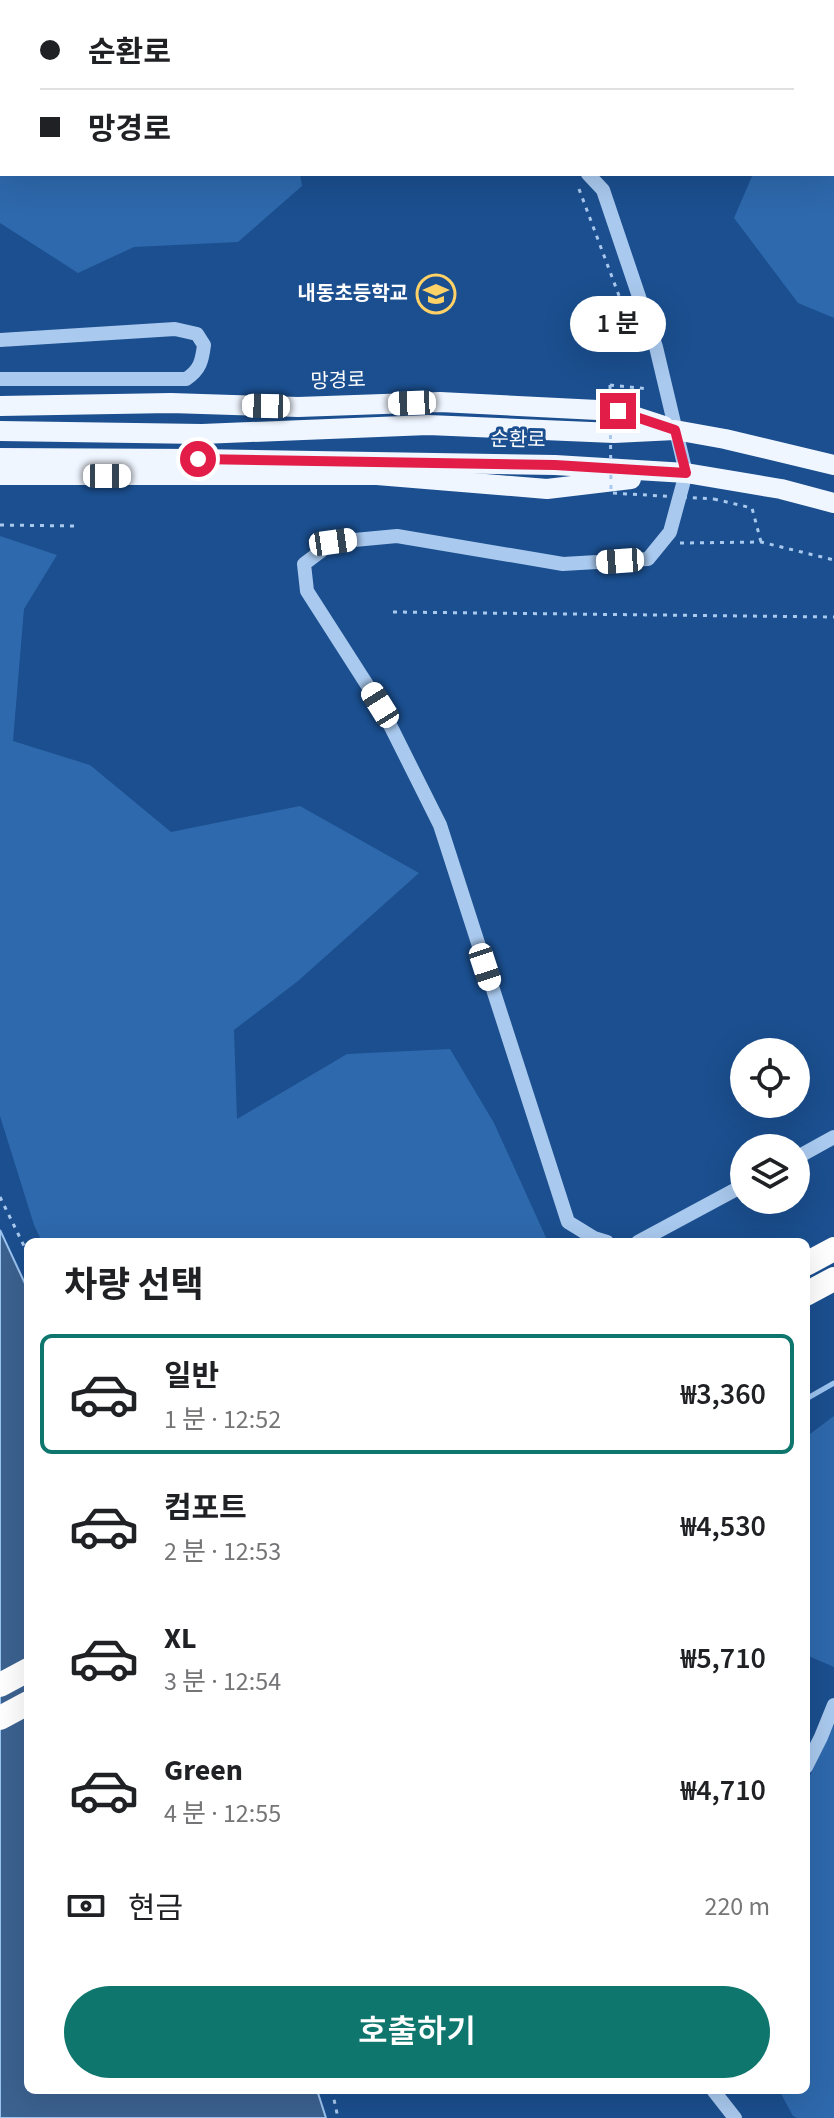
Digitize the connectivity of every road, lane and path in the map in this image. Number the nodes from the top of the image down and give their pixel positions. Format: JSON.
{"nodes":[{"id":1,"x":590,"y":176,"type":"edge"},
{"id":2,"x":579,"y":189,"type":"dead end"},
{"id":3,"x":629,"y":321,"type":"dead end"},
{"id":4,"x":0,"y":340,"type":"edge"},
{"id":5,"x":0,"y":379,"type":"edge"},
{"id":6,"x":654,"y":390,"type":"dead end"},
{"id":7,"x":0,"y":406,"type":"edge"},
{"id":8,"x":675,"y":430,"type":"junction"},
{"id":9,"x":0,"y":431,"type":"edge"},
{"id":10,"x":0,"y":458,"type":"edge"},
{"id":11,"x":834,"y":465,"type":"edge"},
{"id":12,"x":686,"y":473,"type":"junction"},
{"id":13,"x":0,"y":475,"type":"edge"},
{"id":14,"x":834,"y":503,"type":"edge"},
{"id":15,"x":0,"y":525,"type":"edge"},
{"id":16,"x":78,"y":526,"type":"dead end"},
{"id":17,"x":761,"y":542,"type":"junction"},
{"id":18,"x":660,"y":544,"type":"junction"},
{"id":19,"x":834,"y":560,"type":"edge"},
{"id":20,"x":393,"y":612,"type":"dead end"},
{"id":21,"x":834,"y":617,"type":"edge"},
{"id":22,"x":834,"y":1137,"type":"edge"},
{"id":23,"x":810,"y":1150,"type":"edge"},
{"id":24,"x":730,"y":1193,"type":"edge"},
{"id":25,"x":0,"y":1197,"type":"edge"},
{"id":26,"x":594,"y":1238,"type":"edge"},
{"id":27,"x":645,"y":1238,"type":"edge"},
{"id":28,"x":24,"y":1246,"type":"edge"},
{"id":29,"x":834,"y":1249,"type":"edge"},
{"id":30,"x":810,"y":1262,"type":"edge"},
{"id":31,"x":834,"y":1279,"type":"edge"},
{"id":32,"x":810,"y":1292,"type":"edge"},
{"id":33,"x":24,"y":1672,"type":"edge"},
{"id":34,"x":0,"y":1685,"type":"edge"},
{"id":35,"x":24,"y":1705,"type":"edge"},
{"id":36,"x":834,"y":1705,"type":"edge"},
{"id":37,"x":0,"y":1718,"type":"edge"},
{"id":38,"x":810,"y":1759,"type":"edge"},
{"id":39,"x":333,"y":2094,"type":"edge"},
{"id":40,"x":716,"y":2094,"type":"edge"},
{"id":41,"x":338,"y":2118,"type":"edge"},
{"id":42,"x":735,"y":2118,"type":"edge"}],
"edges":[{"from":1,"to":8,"type":"street"},
{"from":2,"to":3,"type":"path"},
{"from":4,"to":5,"type":"street"},
{"from":6,"to":17,"type":"path","bridge":true},
{"from":7,"to":8,"type":"main road","name":"망경로"},
{"from":8,"to":9,"type":"main road","name":"순환로"},
{"from":8,"to":11,"type":"main road","name":"순환로"},
{"from":8,"to":12,"type":"street"},
{"from":10,"to":12,"type":"main road","name":"순환로"},
{"from":12,"to":13,"type":"main road"},
{"from":12,"to":14,"type":"main road","name":"순환로"},
{"from":12,"to":18,"type":"street"},
{"from":15,"to":16,"type":"path"},
{"from":17,"to":18,"type":"path"},
{"from":17,"to":19,"type":"path"},
{"from":18,"to":26,"type":"street"},
{"from":20,"to":21,"type":"path"},
{"from":22,"to":23,"type":"street"},
{"from":24,"to":27,"type":"street"},
{"from":25,"to":28,"type":"path"},
{"from":29,"to":30,"type":"highway"},
{"from":31,"to":32,"type":"highway"},
{"from":33,"to":34,"type":"highway"},
{"from":35,"to":37,"type":"highway"},
{"from":36,"to":38,"type":"street"},
{"from":39,"to":41,"type":"path"},
{"from":40,"to":42,"type":"street"}]}
